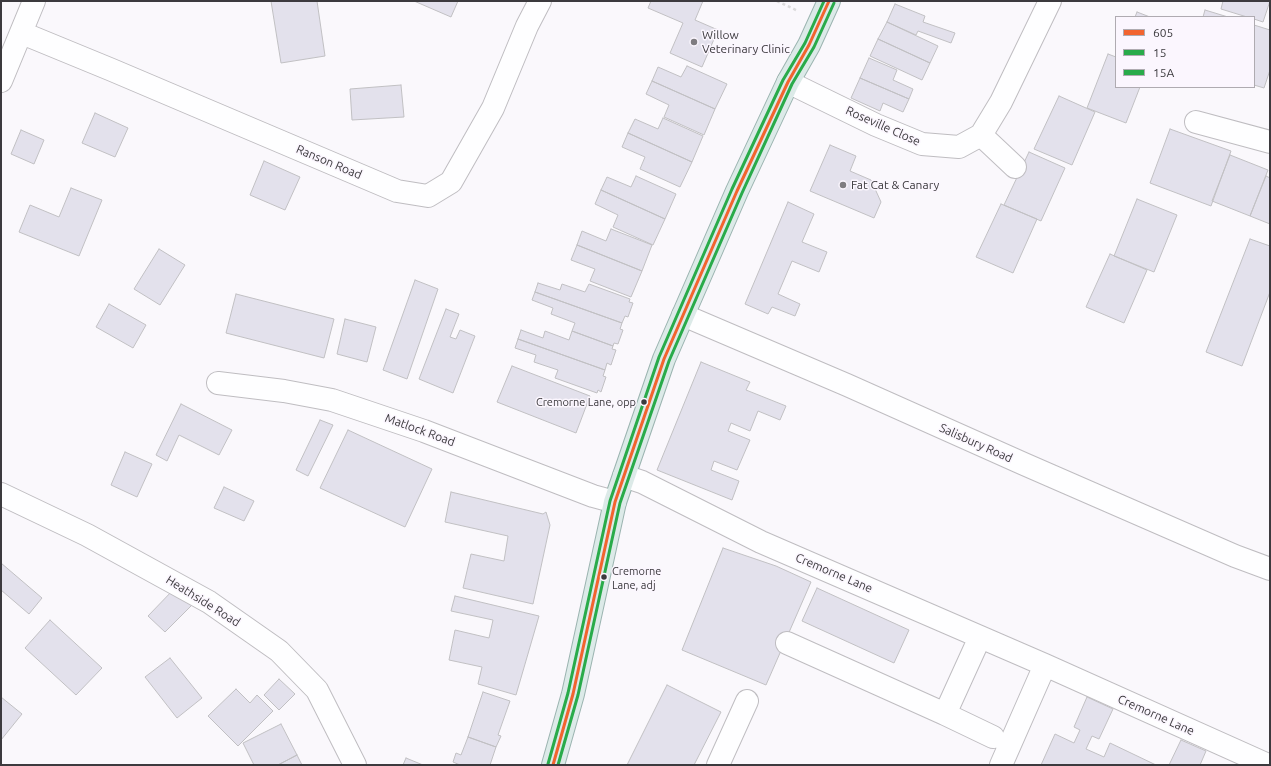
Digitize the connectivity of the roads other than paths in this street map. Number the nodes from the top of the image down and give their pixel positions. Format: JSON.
{"nodes":[{"id":1,"x":34,"y":1,"type":"edge"},
{"id":2,"x":540,"y":1,"type":"edge"},
{"id":3,"x":829,"y":1,"type":"edge"},
{"id":4,"x":1050,"y":1,"type":"edge"},
{"id":5,"x":22,"y":33,"type":"junction"},
{"id":6,"x":1,"y":81,"type":"edge"},
{"id":7,"x":788,"y":82,"type":"junction"},
{"id":8,"x":1196,"y":122,"type":"dead end"},
{"id":9,"x":981,"y":135,"type":"junction"},
{"id":10,"x":1270,"y":142,"type":"edge"},
{"id":11,"x":1015,"y":167,"type":"dead end"},
{"id":12,"x":683,"y":315,"type":"junction"},
{"id":13,"x":218,"y":383,"type":"dead end"},
{"id":14,"x":624,"y":476,"type":"junction"},
{"id":15,"x":1,"y":494,"type":"edge"},
{"id":16,"x":615,"y":502,"type":"junction"},
{"id":17,"x":1270,"y":569,"type":"edge"},
{"id":18,"x":980,"y":637,"type":"junction"},
{"id":19,"x":787,"y":643,"type":"dead end"},
{"id":20,"x":1045,"y":665,"type":"junction"},
{"id":21,"x":747,"y":701,"type":"dead end"},
{"id":22,"x":945,"y":714,"type":"junction"},
{"id":23,"x":993,"y":737,"type":"dead end"},
{"id":24,"x":355,"y":765,"type":"edge"},
{"id":25,"x":553,"y":765,"type":"edge"},
{"id":26,"x":718,"y":765,"type":"edge"},
{"id":27,"x":1002,"y":765,"type":"edge"},
{"id":28,"x":1268,"y":765,"type":"edge"}],
"edges":[{"from":1,"to":5,"type":"street"},
{"from":2,"to":5,"type":"street","name":"Ranson Road"},
{"from":3,"to":7,"type":"main road"},
{"from":4,"to":9,"type":"street"},
{"from":5,"to":6,"type":"street"},
{"from":7,"to":9,"type":"street","name":"Roseville Close"},
{"from":7,"to":12,"type":"main road"},
{"from":8,"to":10,"type":"street"},
{"from":9,"to":11,"type":"street"},
{"from":12,"to":14,"type":"main road"},
{"from":12,"to":17,"type":"street","name":"Salisbury Road"},
{"from":13,"to":16,"type":"street","name":"Matlock Road"},
{"from":14,"to":16,"type":"main road"},
{"from":14,"to":18,"type":"street","name":"Cremorne Lane"},
{"from":15,"to":24,"type":"street","name":"Heathside Road"},
{"from":16,"to":25,"type":"main road"},
{"from":18,"to":20,"type":"street","name":"Cremorne Lane"},
{"from":18,"to":22,"type":"street"},
{"from":19,"to":22,"type":"street"},
{"from":20,"to":27,"type":"street"},
{"from":20,"to":28,"type":"street","name":"Cremorne Lane"},
{"from":21,"to":26,"type":"street"},
{"from":22,"to":23,"type":"street"}]}
